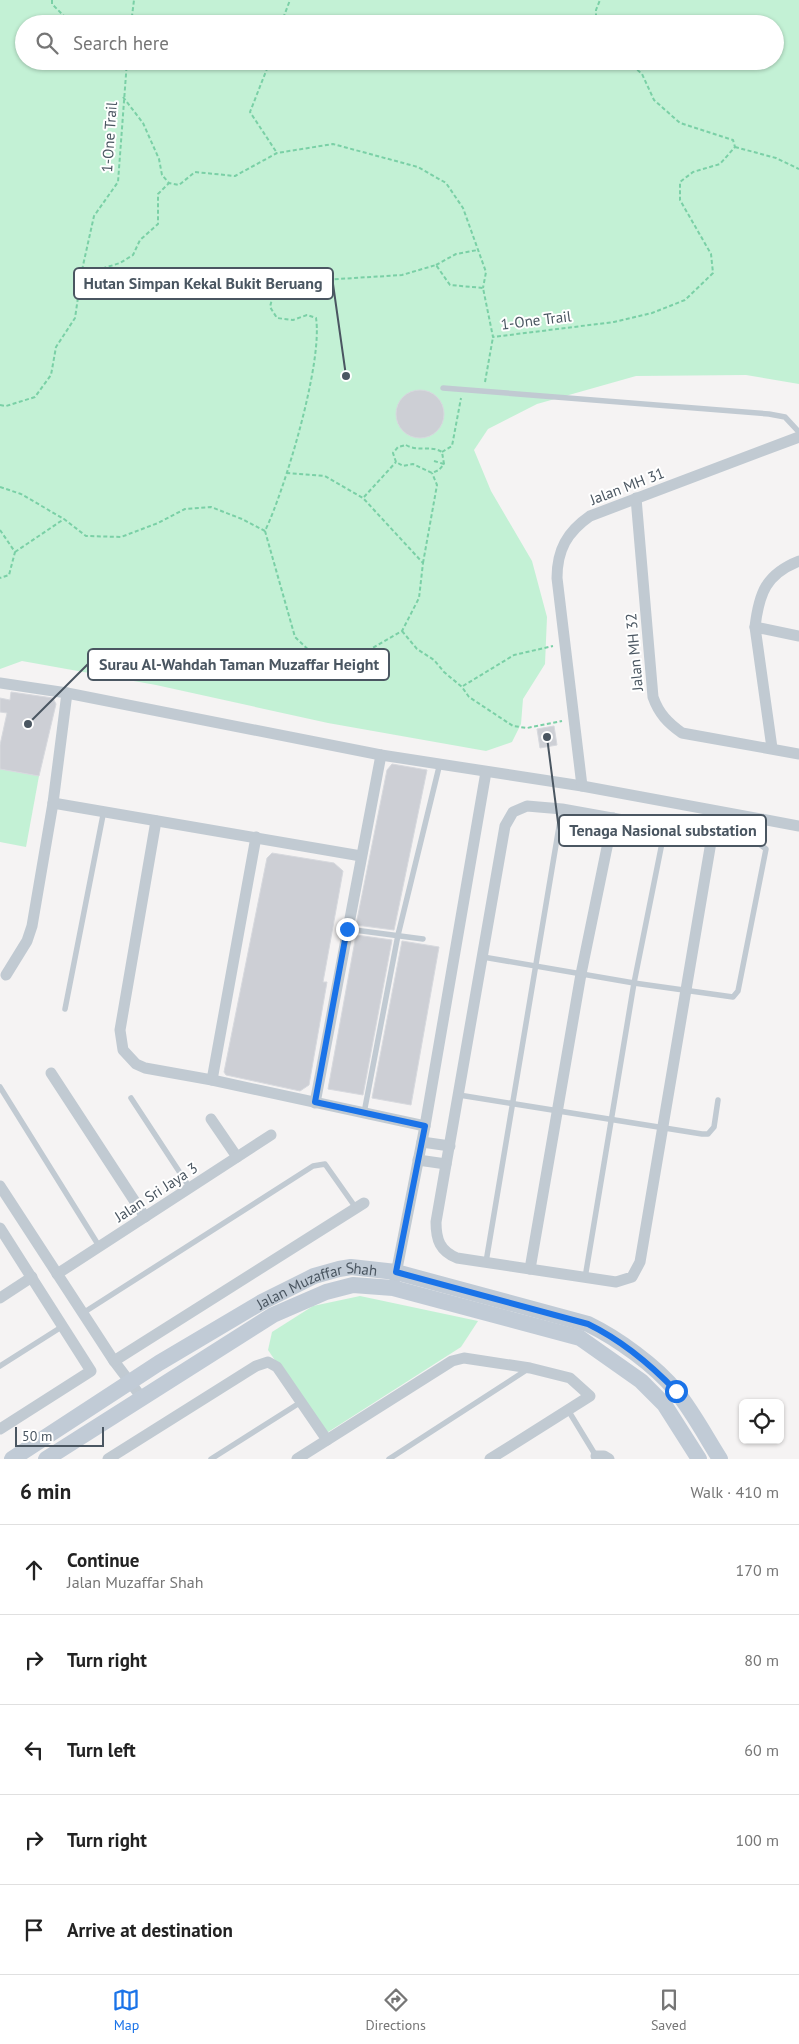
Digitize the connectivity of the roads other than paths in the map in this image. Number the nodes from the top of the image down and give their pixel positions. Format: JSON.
{"nodes":[{"id":1,"x":443,"y":388,"type":"dead end"},
{"id":2,"x":799,"y":432,"type":"edge"},
{"id":3,"x":799,"y":437,"type":"edge"},
{"id":4,"x":636,"y":498,"type":"junction"},
{"id":5,"x":799,"y":560,"type":"edge"},
{"id":6,"x":756,"y":627,"type":"junction"},
{"id":7,"x":799,"y":636,"type":"edge"},
{"id":8,"x":0,"y":683,"type":"edge"},
{"id":9,"x":67,"y":693,"type":"junction"},
{"id":10,"x":772,"y":748,"type":"junction"},
{"id":11,"x":381,"y":754,"type":"junction"},
{"id":12,"x":799,"y":754,"type":"edge"},
{"id":13,"x":440,"y":764,"type":"junction"},
{"id":14,"x":486,"y":772,"type":"junction"},
{"id":15,"x":582,"y":786,"type":"junction"},
{"id":16,"x":52,"y":803,"type":"junction"},
{"id":17,"x":562,"y":809,"type":"junction"},
{"id":18,"x":104,"y":810,"type":"junction"},
{"id":19,"x":613,"y":818,"type":"junction"},
{"id":20,"x":156,"y":821,"type":"junction"},
{"id":21,"x":799,"y":826,"type":"edge"},
{"id":22,"x":665,"y":828,"type":"junction"},
{"id":23,"x":712,"y":836,"type":"junction"},
{"id":24,"x":256,"y":837,"type":"junction"},
{"id":25,"x":361,"y":856,"type":"junction"},
{"id":26,"x":347,"y":929,"type":"junction"},
{"id":27,"x":398,"y":935,"type":"junction"},
{"id":28,"x":423,"y":938,"type":"dead end"},
{"id":29,"x":483,"y":956,"type":"junction"},
{"id":30,"x":536,"y":966,"type":"junction"},
{"id":31,"x":581,"y":974,"type":"junction"},
{"id":32,"x":6,"y":975,"type":"dead end"},
{"id":33,"x":634,"y":983,"type":"junction"},
{"id":34,"x":687,"y":991,"type":"junction"},
{"id":35,"x":65,"y":1010,"type":"dead end"},
{"id":36,"x":51,"y":1073,"type":"dead end"},
{"id":37,"x":212,"y":1080,"type":"junction"},
{"id":38,"x":0,"y":1087,"type":"edge"},
{"id":39,"x":459,"y":1095,"type":"junction"},
{"id":40,"x":131,"y":1098,"type":"dead end"},
{"id":41,"x":718,"y":1100,"type":"dead end"},
{"id":42,"x":315,"y":1102,"type":"junction"},
{"id":43,"x":513,"y":1104,"type":"junction"},
{"id":44,"x":557,"y":1110,"type":"junction"},
{"id":45,"x":364,"y":1113,"type":"junction"},
{"id":46,"x":211,"y":1119,"type":"dead end"},
{"id":47,"x":611,"y":1120,"type":"junction"},
{"id":48,"x":425,"y":1126,"type":"junction"},
{"id":49,"x":662,"y":1129,"type":"junction"},
{"id":50,"x":271,"y":1135,"type":"dead end"},
{"id":51,"x":422,"y":1142,"type":"junction"},
{"id":52,"x":450,"y":1146,"type":"junction"},
{"id":53,"x":236,"y":1157,"type":"junction"},
{"id":54,"x":418,"y":1160,"type":"junction"},
{"id":55,"x":446,"y":1164,"type":"junction"},
{"id":56,"x":0,"y":1186,"type":"edge"},
{"id":57,"x":190,"y":1188,"type":"junction"},
{"id":58,"x":360,"y":1206,"type":"joint"},
{"id":59,"x":145,"y":1217,"type":"junction"},
{"id":60,"x":0,"y":1228,"type":"edge"},
{"id":61,"x":99,"y":1246,"type":"junction"},
{"id":62,"x":486,"y":1262,"type":"junction"},
{"id":63,"x":530,"y":1269,"type":"junction"},
{"id":64,"x":396,"y":1272,"type":"junction"},
{"id":65,"x":57,"y":1274,"type":"junction"},
{"id":66,"x":32,"y":1277,"type":"junction"},
{"id":67,"x":585,"y":1278,"type":"junction"},
{"id":68,"x":393,"y":1288,"type":"junction"},
{"id":69,"x":0,"y":1298,"type":"edge"},
{"id":70,"x":83,"y":1313,"type":"junction"},
{"id":71,"x":63,"y":1326,"type":"junction"},
{"id":72,"x":114,"y":1361,"type":"junction"},
{"id":73,"x":0,"y":1366,"type":"edge"},
{"id":74,"x":530,"y":1368,"type":"junction"},
{"id":75,"x":130,"y":1382,"type":"junction"},
{"id":76,"x":142,"y":1398,"type":"junction"},
{"id":77,"x":300,"y":1402,"type":"junction"},
{"id":78,"x":568,"y":1410,"type":"junction"},
{"id":79,"x":0,"y":1429,"type":"edge"},
{"id":80,"x":327,"y":1440,"type":"junction"},
{"id":81,"x":594,"y":1458,"type":"edge"},
{"id":82,"x":12,"y":1459,"type":"edge"},
{"id":83,"x":46,"y":1459,"type":"edge"},
{"id":84,"x":108,"y":1459,"type":"edge"},
{"id":85,"x":211,"y":1459,"type":"edge"},
{"id":86,"x":297,"y":1459,"type":"edge"},
{"id":87,"x":389,"y":1459,"type":"edge"},
{"id":88,"x":490,"y":1459,"type":"edge"},
{"id":89,"x":609,"y":1459,"type":"edge"},
{"id":90,"x":699,"y":1459,"type":"edge"},
{"id":91,"x":720,"y":1459,"type":"edge"}],
"edges":[{"from":1,"to":2,"type":"lane"},
{"from":3,"to":4,"type":"street","name":"Jalan MH 31"},
{"from":4,"to":10,"type":"street","name":"Jalan MH 32"},
{"from":4,"to":15,"type":"street","name":"Jalan MH 31"},
{"from":5,"to":6,"type":"street"},
{"from":6,"to":7,"type":"street"},
{"from":6,"to":10,"type":"street"},
{"from":8,"to":9,"type":"street"},
{"from":9,"to":11,"type":"street"},
{"from":9,"to":16,"type":"street"},
{"from":10,"to":12,"type":"street","name":"Jalan MH 32"},
{"from":11,"to":13,"type":"street"},
{"from":11,"to":25,"type":"street"},
{"from":13,"to":14,"type":"street"},
{"from":13,"to":27,"type":"lane"},
{"from":14,"to":15,"type":"street"},
{"from":14,"to":48,"type":"street"},
{"from":15,"to":21,"type":"street"},
{"from":16,"to":18,"type":"street"},
{"from":16,"to":32,"type":"street"},
{"from":17,"to":19,"type":"street"},
{"from":17,"to":29,"type":"street"},
{"from":17,"to":30,"type":"lane"},
{"from":18,"to":20,"type":"street"},
{"from":18,"to":35,"type":"lane"},
{"from":19,"to":22,"type":"street"},
{"from":19,"to":31,"type":"street"},
{"from":20,"to":24,"type":"street"},
{"from":20,"to":37,"type":"street"},
{"from":22,"to":23,"type":"street"},
{"from":22,"to":33,"type":"lane"},
{"from":23,"to":34,"type":"street"},
{"from":23,"to":34,"type":"lane"},
{"from":24,"to":25,"type":"street"},
{"from":24,"to":37,"type":"street"},
{"from":25,"to":26,"type":"street"},
{"from":26,"to":27,"type":"lane"},
{"from":26,"to":42,"type":"street"},
{"from":27,"to":28,"type":"lane"},
{"from":27,"to":45,"type":"lane"},
{"from":29,"to":30,"type":"lane"},
{"from":29,"to":39,"type":"street"},
{"from":30,"to":31,"type":"lane"},
{"from":30,"to":43,"type":"lane"},
{"from":31,"to":33,"type":"lane"},
{"from":31,"to":44,"type":"street"},
{"from":33,"to":34,"type":"lane"},
{"from":33,"to":47,"type":"lane"},
{"from":34,"to":49,"type":"street"},
{"from":36,"to":59,"type":"street"},
{"from":37,"to":42,"type":"street"},
{"from":38,"to":61,"type":"lane"},
{"from":39,"to":43,"type":"lane"},
{"from":39,"to":52,"type":"street"},
{"from":40,"to":57,"type":"lane"},
{"from":41,"to":49,"type":"lane"},
{"from":42,"to":45,"type":"street"},
{"from":43,"to":44,"type":"lane"},
{"from":43,"to":62,"type":"lane"},
{"from":44,"to":47,"type":"lane"},
{"from":44,"to":63,"type":"street"},
{"from":45,"to":48,"type":"street"},
{"from":46,"to":53,"type":"street"},
{"from":47,"to":49,"type":"lane"},
{"from":47,"to":67,"type":"lane"},
{"from":48,"to":51,"type":"street"},
{"from":49,"to":67,"type":"street"},
{"from":50,"to":53,"type":"street","name":"Jalan Sri Jaya 3"},
{"from":51,"to":52,"type":"street"},
{"from":51,"to":54,"type":"street"},
{"from":52,"to":55,"type":"street"},
{"from":53,"to":57,"type":"street","name":"Jalan Sri Jaya 3"},
{"from":54,"to":55,"type":"street"},
{"from":54,"to":64,"type":"street"},
{"from":55,"to":62,"type":"street"},
{"from":56,"to":65,"type":"street"},
{"from":57,"to":59,"type":"street","name":"Jalan Sri Jaya 3"},
{"from":58,"to":70,"type":"lane"},
{"from":58,"to":72,"type":"street"},
{"from":59,"to":61,"type":"street","name":"Jalan Sri Jaya 3"},
{"from":60,"to":66,"type":"street"},
{"from":61,"to":65,"type":"street","name":"Jalan Sri Jaya 3"},
{"from":62,"to":63,"type":"street"},
{"from":63,"to":67,"type":"street"},
{"from":64,"to":68,"type":"street"},
{"from":64,"to":75,"type":"main road","name":"Jalan Muzaffar Shah"},
{"from":64,"to":91,"type":"main road","name":"Jalan Muzaffar Shah"},
{"from":65,"to":70,"type":"street"},
{"from":66,"to":69,"type":"street"},
{"from":66,"to":71,"type":"street"},
{"from":68,"to":76,"type":"main road","name":"Jalan Muzaffar Shah"},
{"from":68,"to":90,"type":"main road","name":"Jalan Muzaffar Shah"},
{"from":70,"to":72,"type":"street"},
{"from":71,"to":73,"type":"lane"},
{"from":71,"to":79,"type":"street"},
{"from":72,"to":75,"type":"street"},
{"from":74,"to":78,"type":"street"},
{"from":74,"to":80,"type":"street"},
{"from":74,"to":87,"type":"lane"},
{"from":75,"to":76,"type":"street"},
{"from":75,"to":82,"type":"main road","name":"Jalan Muzaffar Shah"},
{"from":76,"to":83,"type":"main road","name":"Jalan Muzaffar Shah"},
{"from":77,"to":80,"type":"street"},
{"from":77,"to":84,"type":"street"},
{"from":77,"to":85,"type":"lane"},
{"from":78,"to":81,"type":"lane"},
{"from":78,"to":88,"type":"street"},
{"from":80,"to":86,"type":"street"},
{"from":81,"to":89,"type":"street"}]}
